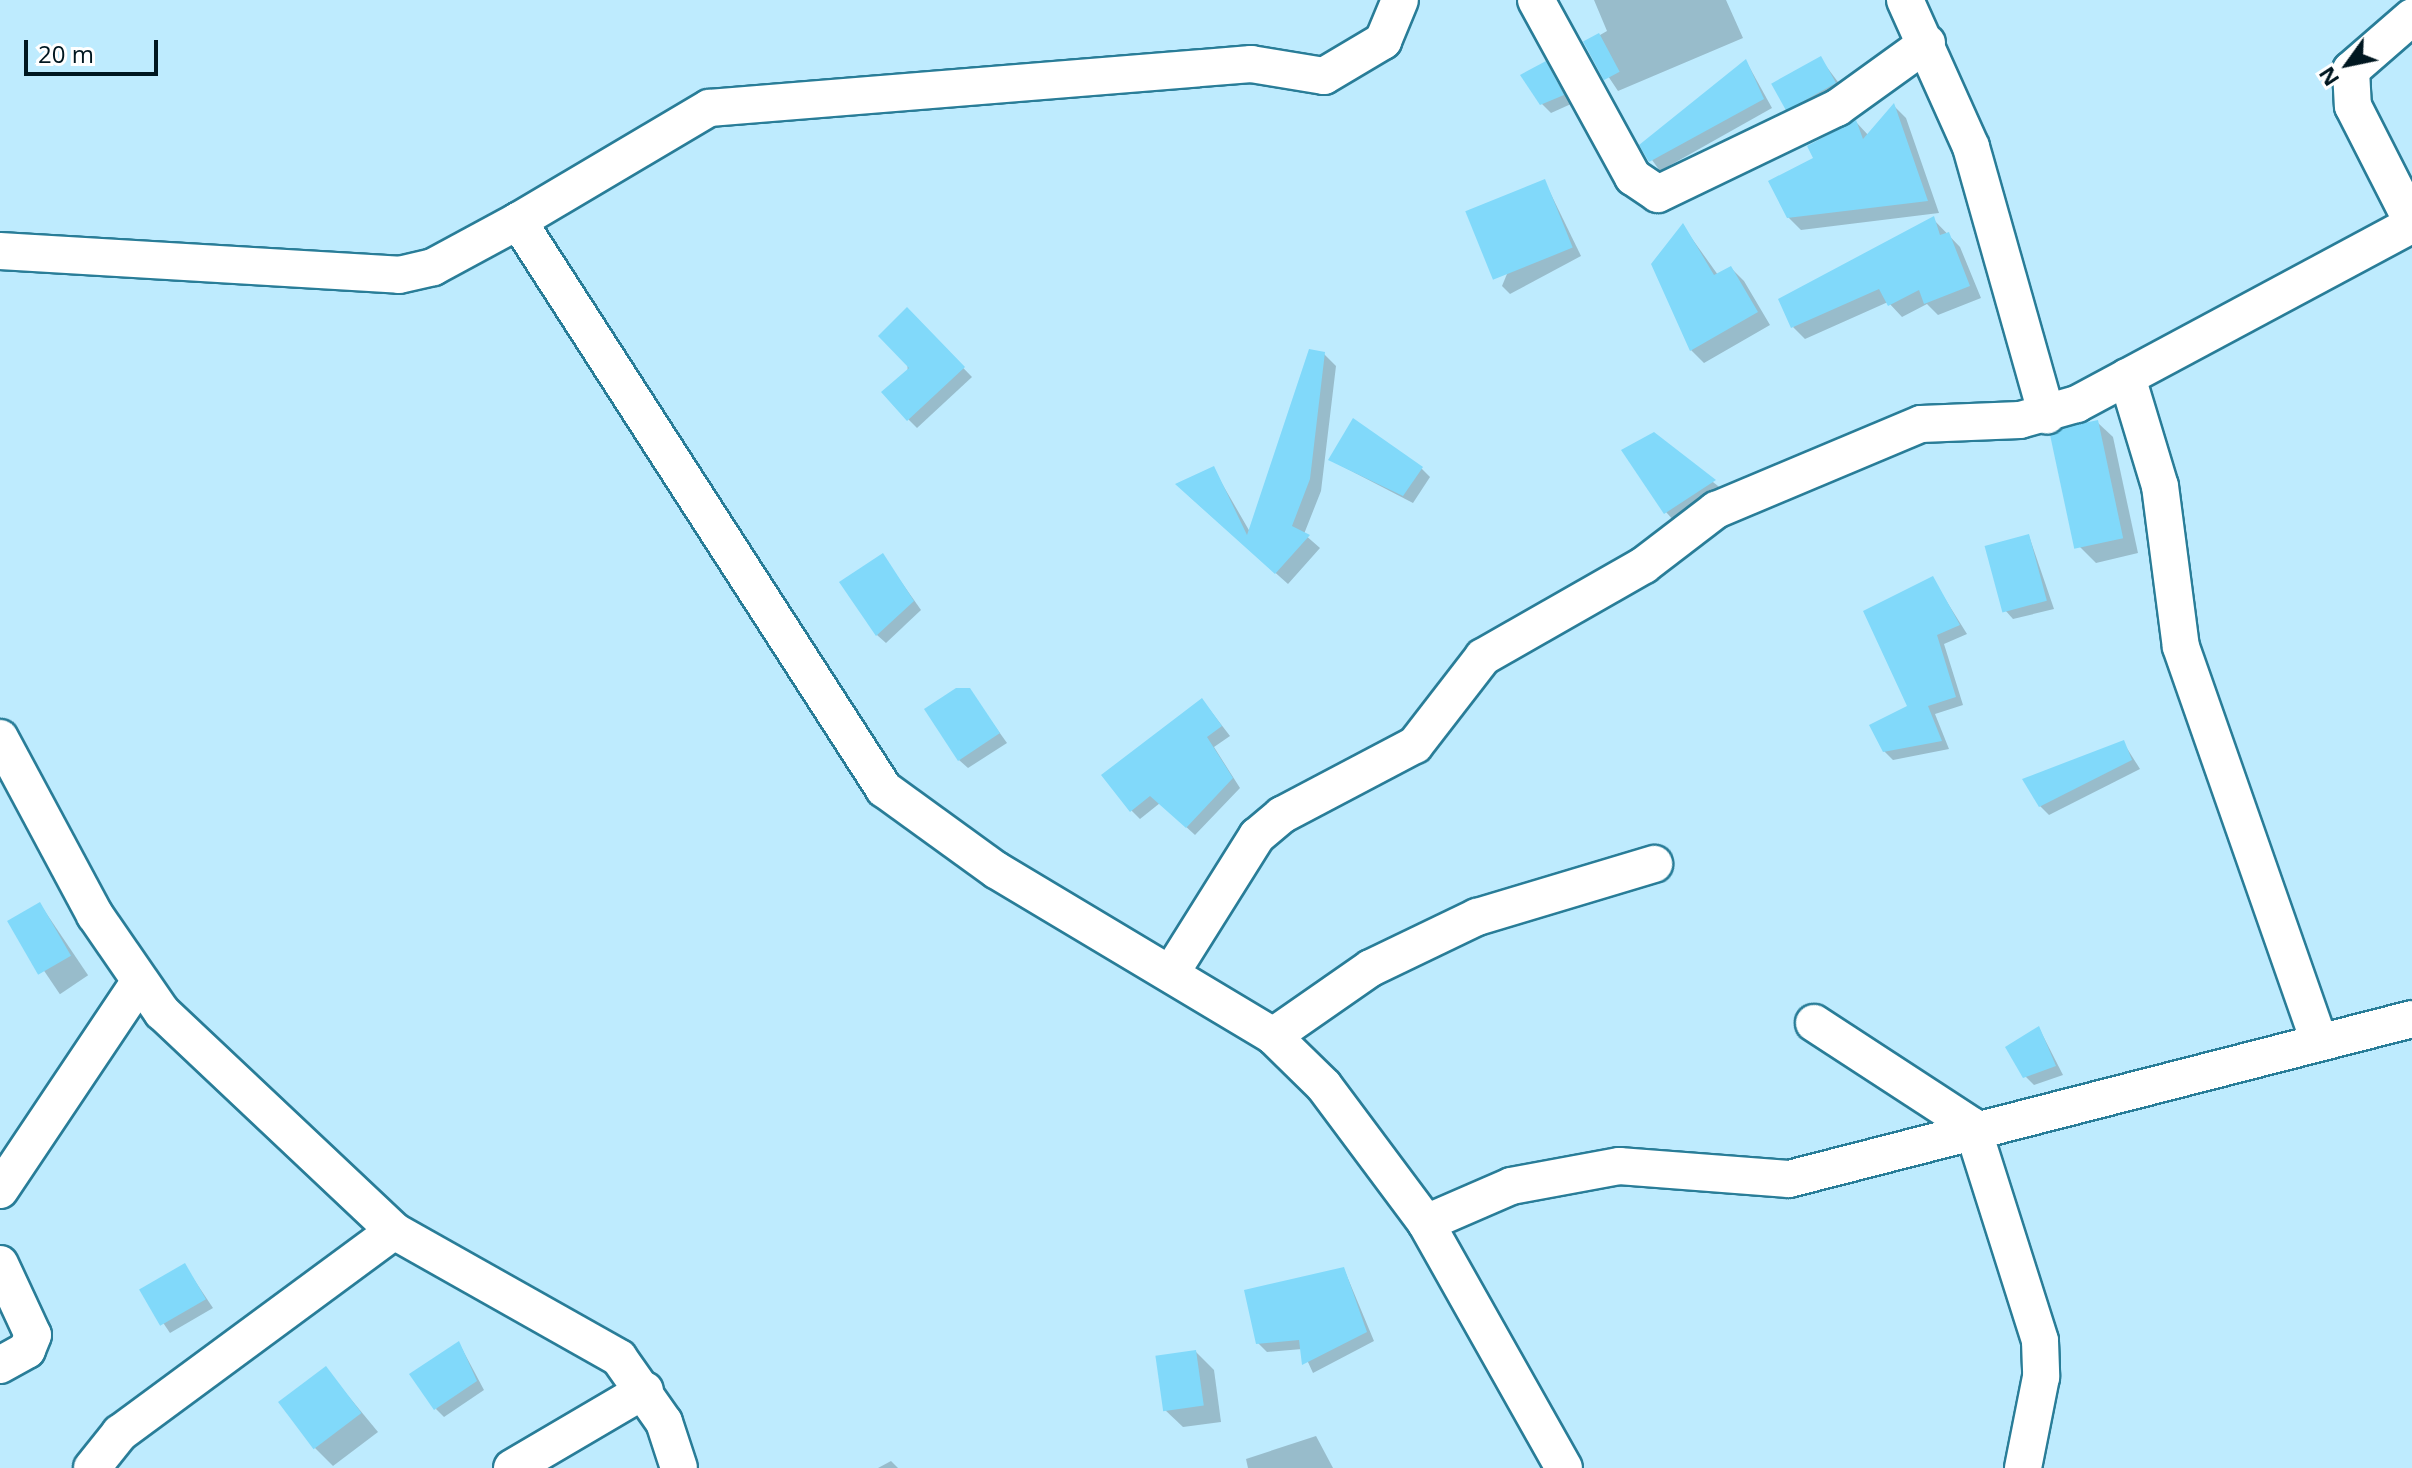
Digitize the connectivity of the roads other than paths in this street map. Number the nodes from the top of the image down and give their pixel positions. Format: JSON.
{"nodes":[{"id":1,"x":1400,"y":0,"type":"edge"},
{"id":2,"x":1536,"y":0,"type":"edge"},
{"id":3,"x":1905,"y":0,"type":"edge"},
{"id":4,"x":2412,"y":17,"type":"edge"},
{"id":5,"x":1927,"y":43,"type":"junction"},
{"id":6,"x":518,"y":221,"type":"junction"},
{"id":7,"x":2412,"y":223,"type":"edge"},
{"id":8,"x":0,"y":251,"type":"edge"},
{"id":9,"x":2127,"y":377,"type":"junction"},
{"id":10,"x":2047,"y":415,"type":"junction"},
{"id":11,"x":0,"y":738,"type":"edge"},
{"id":12,"x":1654,"y":864,"type":"dead end"},
{"id":13,"x":1171,"y":973,"type":"junction"},
{"id":14,"x":139,"y":982,"type":"junction"},
{"id":15,"x":2412,"y":1019,"type":"edge"},
{"id":16,"x":1814,"y":1023,"type":"dead end"},
{"id":17,"x":1273,"y":1036,"type":"junction"},
{"id":18,"x":2319,"y":1042,"type":"junction"},
{"id":19,"x":1972,"y":1126,"type":"junction"},
{"id":20,"x":0,"y":1190,"type":"edge"},
{"id":21,"x":1426,"y":1223,"type":"junction"},
{"id":22,"x":394,"y":1231,"type":"junction"},
{"id":23,"x":0,"y":1264,"type":"edge"},
{"id":24,"x":0,"y":1365,"type":"edge"},
{"id":25,"x":645,"y":1390,"type":"junction"},
{"id":26,"x":682,"y":1464,"type":"edge"},
{"id":27,"x":92,"y":1468,"type":"edge"},
{"id":28,"x":512,"y":1468,"type":"edge"},
{"id":29,"x":1564,"y":1468,"type":"edge"},
{"id":30,"x":2023,"y":1468,"type":"edge"}],
"edges":[{"from":1,"to":6,"type":"street"},
{"from":2,"to":5,"type":"street"},
{"from":3,"to":5,"type":"street"},
{"from":4,"to":7,"type":"street"},
{"from":5,"to":10,"type":"street"},
{"from":6,"to":8,"type":"street"},
{"from":6,"to":13,"type":"street"},
{"from":7,"to":9,"type":"street"},
{"from":9,"to":10,"type":"street"},
{"from":9,"to":18,"type":"street"},
{"from":10,"to":13,"type":"street"},
{"from":11,"to":14,"type":"street"},
{"from":12,"to":17,"type":"street"},
{"from":13,"to":17,"type":"street"},
{"from":14,"to":20,"type":"street"},
{"from":14,"to":22,"type":"street"},
{"from":15,"to":18,"type":"street"},
{"from":16,"to":19,"type":"street"},
{"from":17,"to":21,"type":"street"},
{"from":18,"to":19,"type":"street"},
{"from":19,"to":21,"type":"street"},
{"from":19,"to":30,"type":"street"},
{"from":21,"to":29,"type":"street"},
{"from":22,"to":25,"type":"street"},
{"from":22,"to":27,"type":"street"},
{"from":23,"to":24,"type":"street"},
{"from":25,"to":26,"type":"street"},
{"from":25,"to":28,"type":"street"}]}
